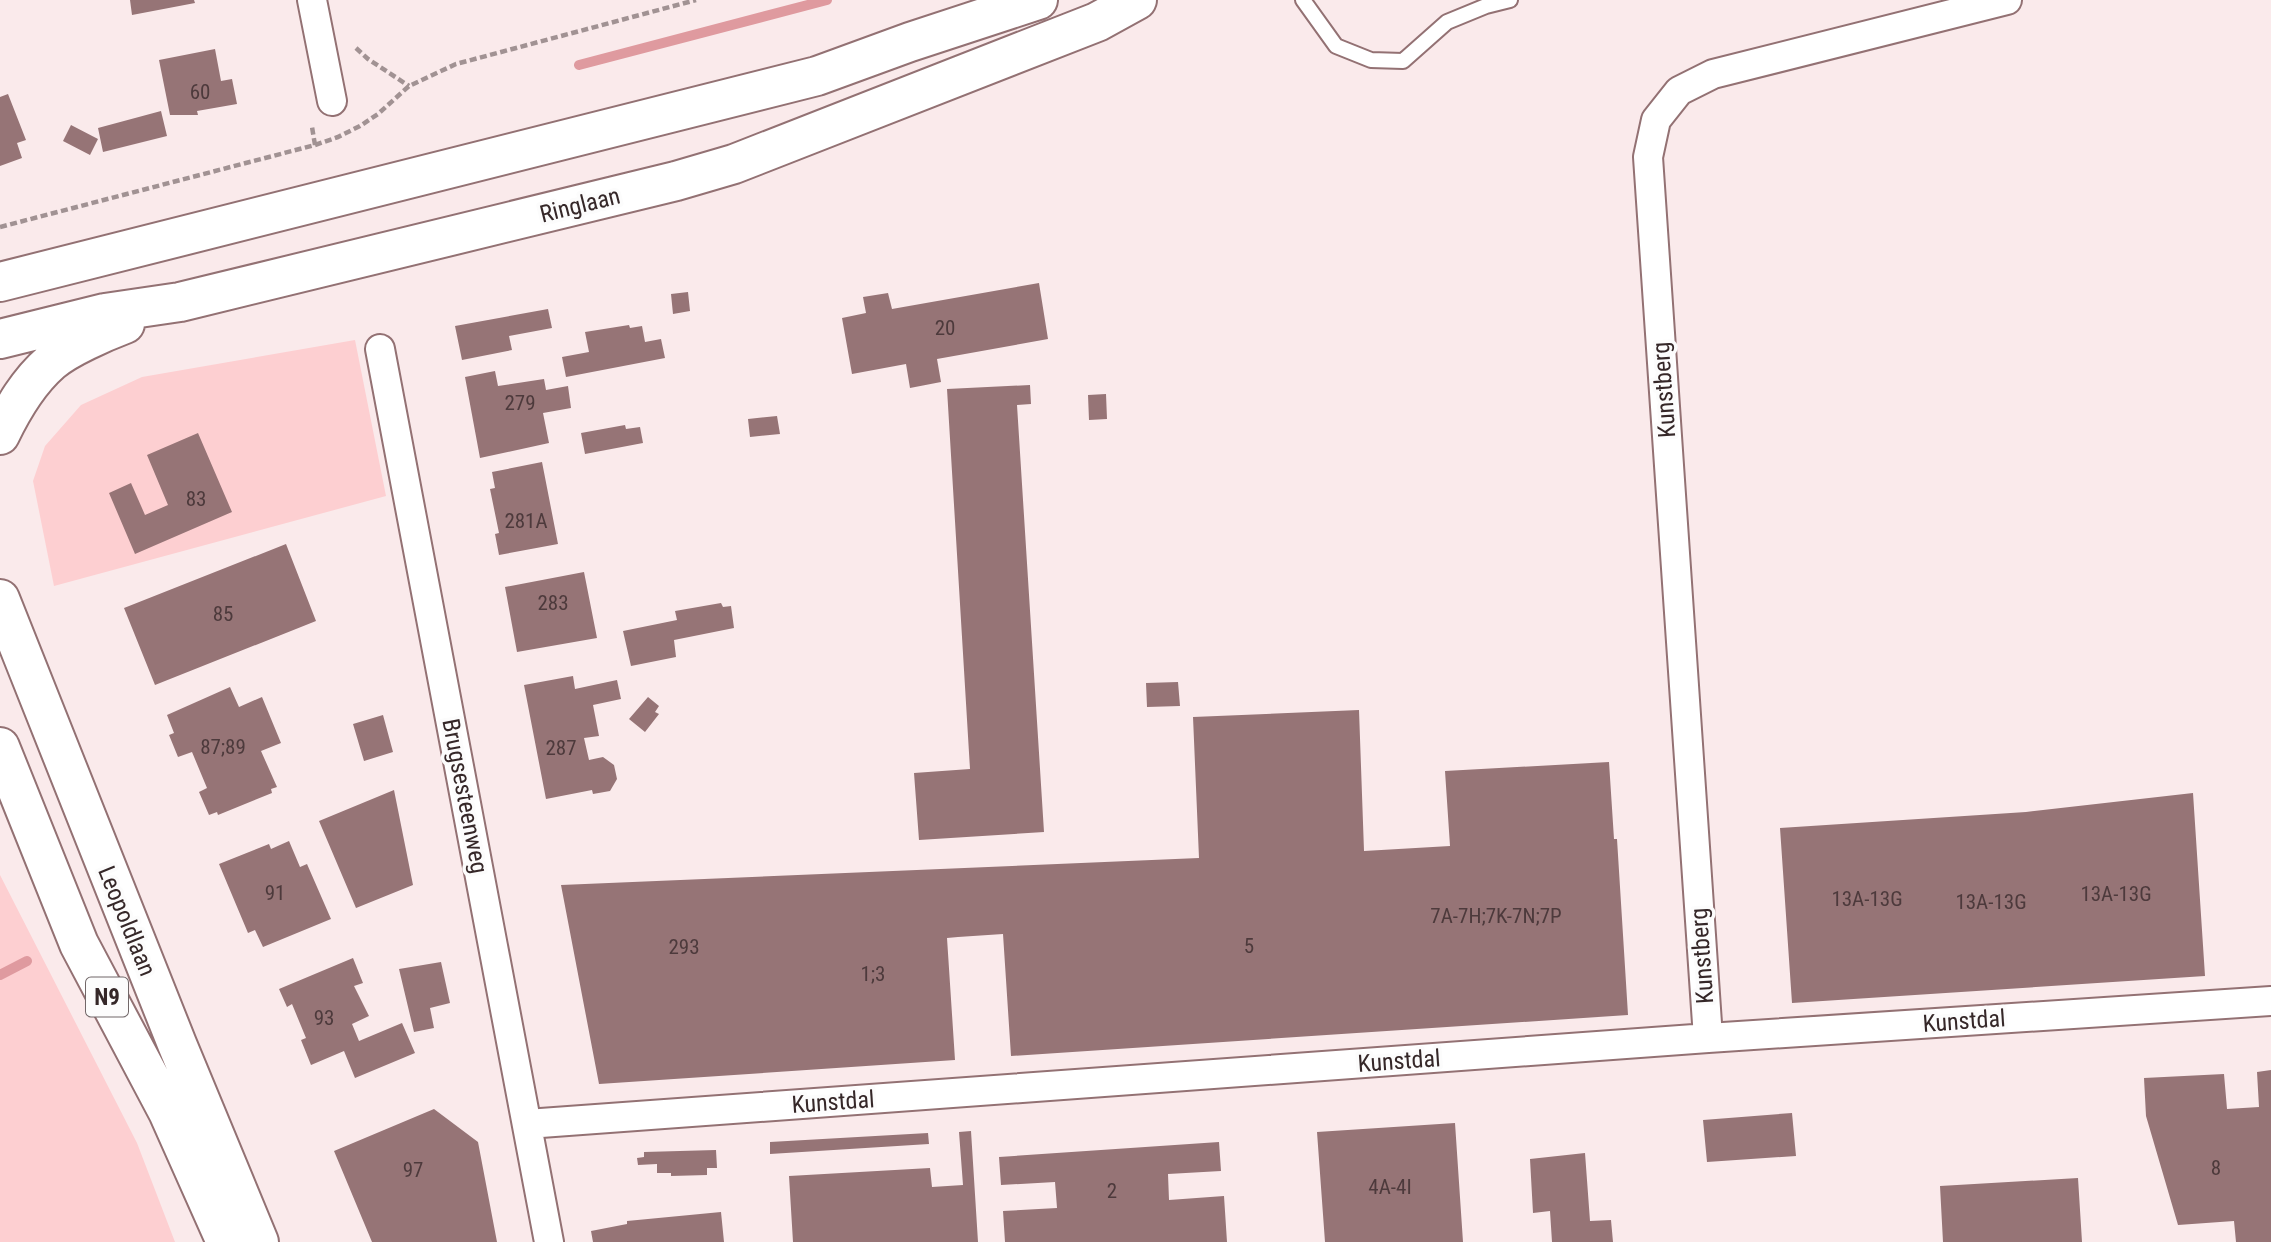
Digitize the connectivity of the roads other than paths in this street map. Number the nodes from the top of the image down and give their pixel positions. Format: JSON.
{"nodes":[{"id":1,"x":1038,"y":0,"type":"edge"},
{"id":2,"x":1137,"y":0,"type":"edge"},
{"id":3,"x":1303,"y":0,"type":"edge"},
{"id":4,"x":1510,"y":0,"type":"edge"},
{"id":5,"x":2007,"y":0,"type":"edge"},
{"id":6,"x":314,"y":6,"type":"edge"},
{"id":7,"x":331,"y":96,"type":"road end"},
{"id":8,"x":0,"y":262,"type":"edge"},
{"id":9,"x":53,"y":268,"type":"junction"},
{"id":10,"x":0,"y":282,"type":"edge"},
{"id":11,"x":180,"y":302,"type":"junction"},
{"id":12,"x":0,"y":339,"type":"edge"},
{"id":13,"x":380,"y":349,"type":"dead end"},
{"id":14,"x":0,"y":435,"type":"edge"},
{"id":15,"x":0,"y":598,"type":"edge"},
{"id":16,"x":0,"y":747,"type":"edge"},
{"id":17,"x":2271,"y":1001,"type":"edge"},
{"id":18,"x":1708,"y":1038,"type":"junction"},
{"id":19,"x":527,"y":1124,"type":"junction"},
{"id":20,"x":226,"y":1242,"type":"edge"},
{"id":21,"x":259,"y":1242,"type":"edge"},
{"id":22,"x":549,"y":1242,"type":"edge"}],
"edges":[{"from":1,"to":9,"type":"main road"},
{"from":2,"to":11,"type":"main road","name":"Ringlaan"},
{"from":3,"to":4,"type":"lane"},
{"from":5,"to":18,"type":"street","name":"Kunstberg"},
{"from":6,"to":7,"type":"street"},
{"from":8,"to":9,"type":"main road"},
{"from":9,"to":10,"type":"main road"},
{"from":11,"to":12,"type":"main road","name":"Ringlaan"},
{"from":11,"to":14,"type":"main road"},
{"from":13,"to":19,"type":"street","name":"Brugsesteenweg"},
{"from":15,"to":21,"type":"main road","name":"Leopoldlaan","number":"N9"},
{"from":16,"to":20,"type":"main road","name":"Leopoldlaan","number":"N9"},
{"from":17,"to":18,"type":"street","name":"Kunstdal"},
{"from":18,"to":19,"type":"street","name":"Kunstdal"},
{"from":19,"to":22,"type":"street","name":"Brugsesteenweg"}]}
